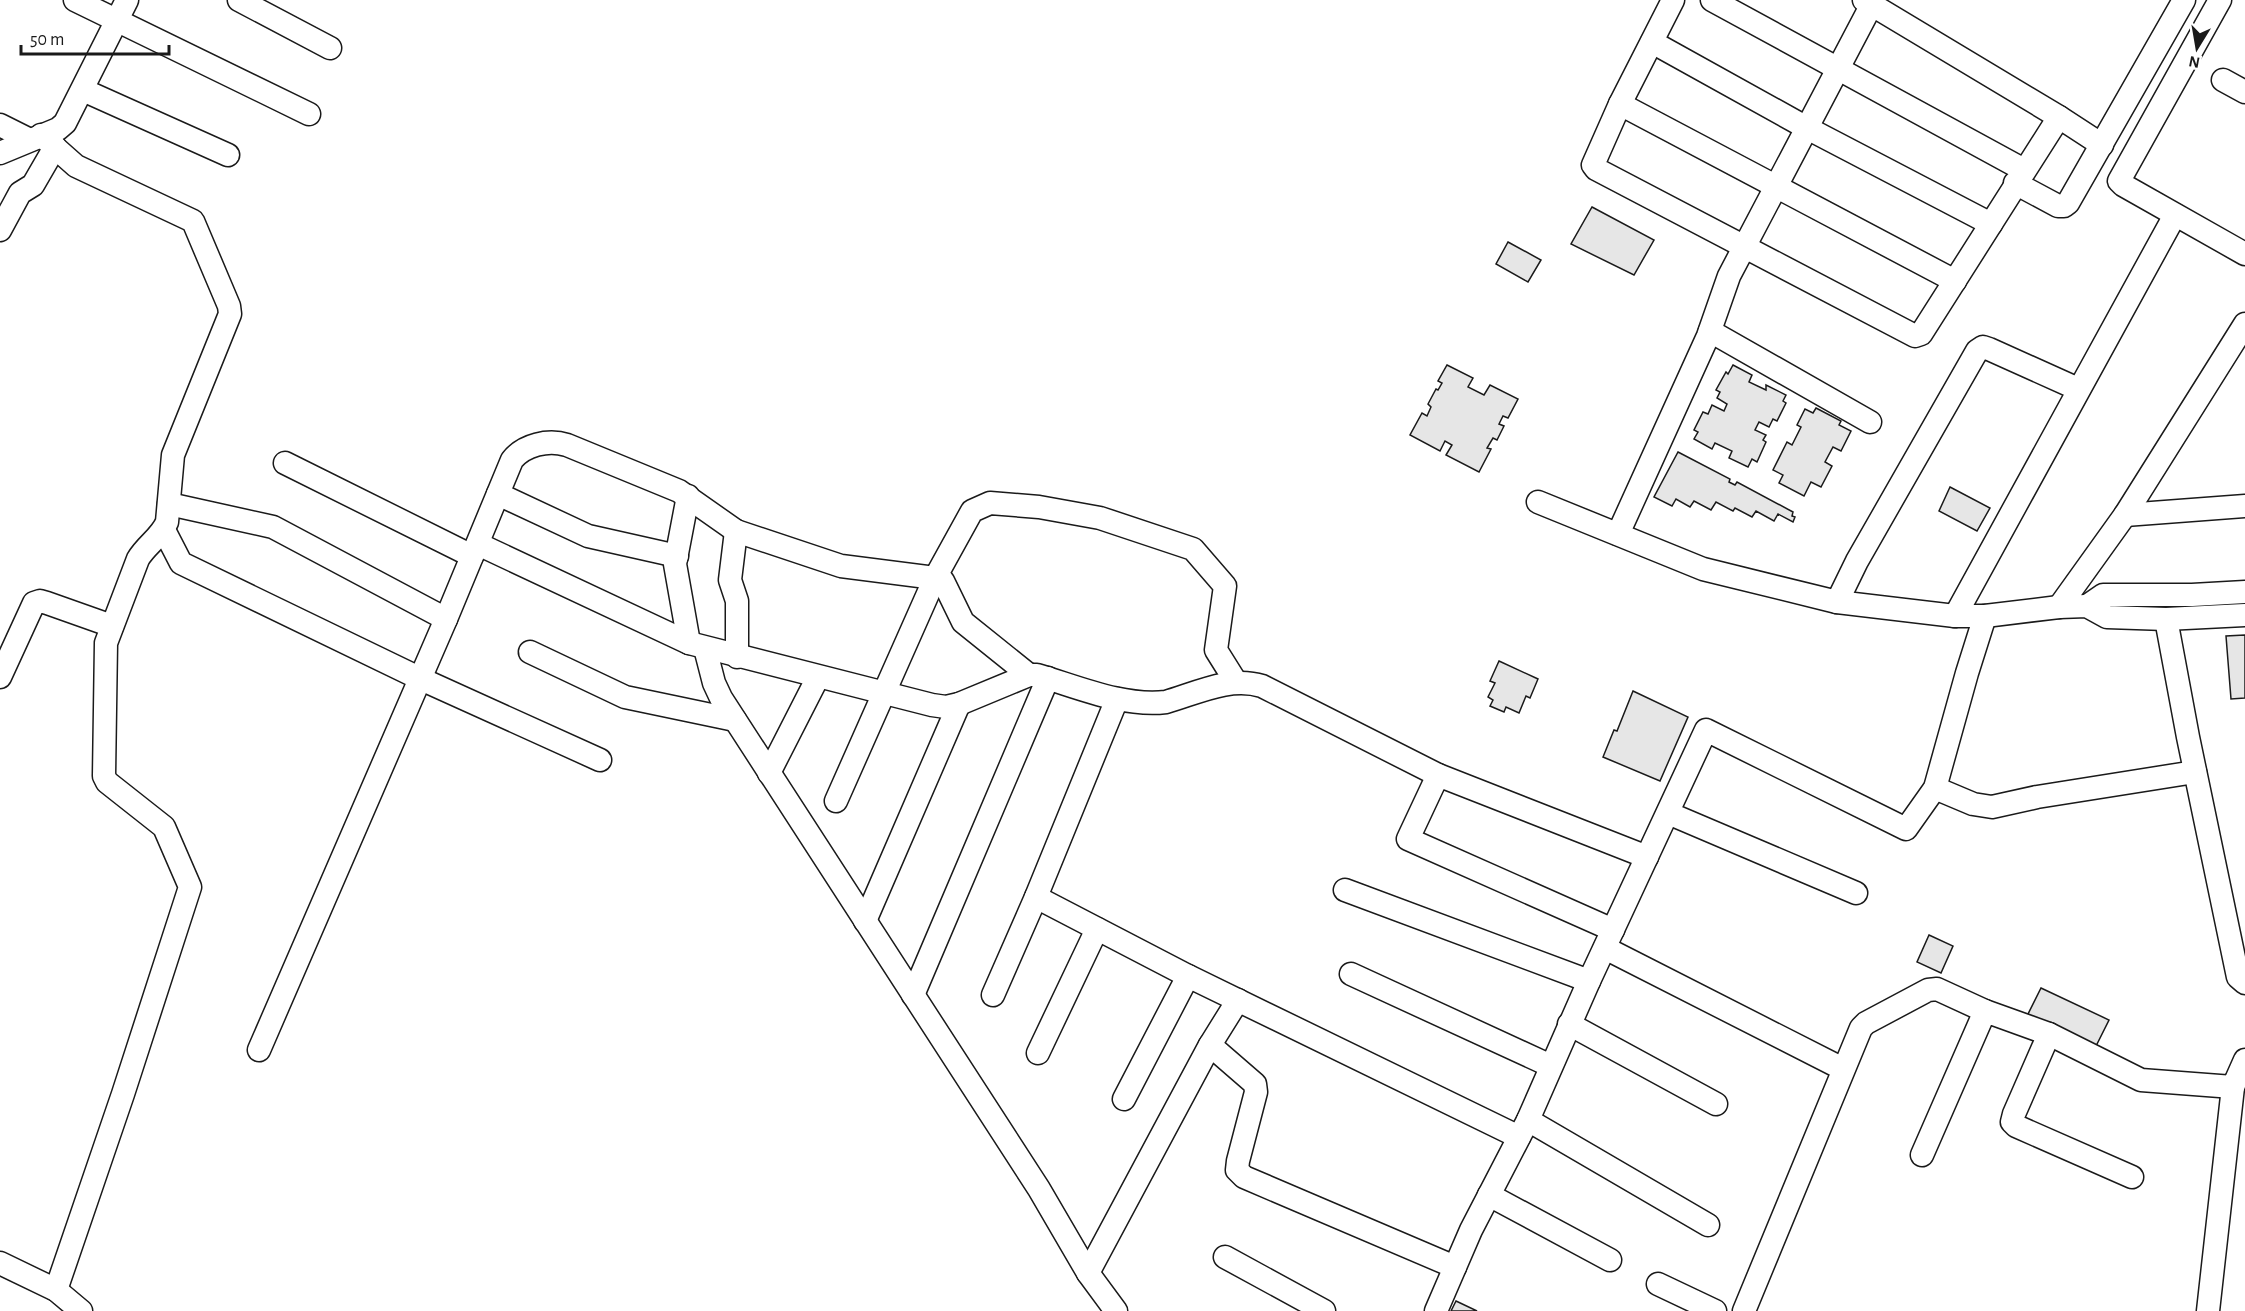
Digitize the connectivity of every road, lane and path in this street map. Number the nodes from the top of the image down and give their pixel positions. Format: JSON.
{"nodes":[{"id":1,"x":75,"y":0,"type":"edge"},
{"id":2,"x":127,"y":0,"type":"edge"},
{"id":3,"x":238,"y":0,"type":"edge"},
{"id":4,"x":1673,"y":0,"type":"edge"},
{"id":5,"x":1712,"y":0,"type":"edge"},
{"id":6,"x":2184,"y":0,"type":"edge"},
{"id":7,"x":2220,"y":0,"type":"edge"},
{"id":8,"x":1868,"y":2,"type":"edge"},
{"id":9,"x":117,"y":21,"type":"junction"},
{"id":10,"x":1652,"y":42,"type":"junction"},
{"id":11,"x":330,"y":48,"type":"dead end"},
{"id":12,"x":1838,"y":68,"type":"junction"},
{"id":13,"x":2223,"y":80,"type":"dead end"},
{"id":14,"x":83,"y":90,"type":"junction"},
{"id":15,"x":2245,"y":92,"type":"edge"},
{"id":16,"x":1620,"y":104,"type":"junction"},
{"id":17,"x":309,"y":114,"type":"dead end"},
{"id":18,"x":2059,"y":117,"type":"junction"},
{"id":19,"x":0,"y":125,"type":"edge"},
{"id":20,"x":1807,"y":128,"type":"junction"},
{"id":21,"x":42,"y":141,"type":"junction"},
{"id":22,"x":2102,"y":145,"type":"junction"},
{"id":23,"x":0,"y":153,"type":"edge"},
{"id":24,"x":228,"y":155,"type":"dead end"},
{"id":25,"x":2020,"y":177,"type":"junction"},
{"id":26,"x":1776,"y":187,"type":"junction"},
{"id":27,"x":2175,"y":215,"type":"junction"},
{"id":28,"x":1991,"y":224,"type":"junction"},
{"id":29,"x":0,"y":230,"type":"edge"},
{"id":30,"x":1745,"y":246,"type":"junction"},
{"id":31,"x":2245,"y":254,"type":"edge"},
{"id":32,"x":1955,"y":281,"type":"junction"},
{"id":33,"x":2245,"y":324,"type":"edge"},
{"id":34,"x":1710,"y":331,"type":"junction"},
{"id":35,"x":2078,"y":389,"type":"junction"},
{"id":36,"x":1870,"y":422,"type":"dead end"},
{"id":37,"x":285,"y":464,"type":"dead end"},
{"id":38,"x":498,"y":494,"type":"junction"},
{"id":39,"x":688,"y":496,"type":"junction"},
{"id":40,"x":1538,"y":502,"type":"dead end"},
{"id":41,"x":169,"y":504,"type":"junction"},
{"id":42,"x":2245,"y":506,"type":"edge"},
{"id":43,"x":2125,"y":515,"type":"junction"},
{"id":44,"x":164,"y":530,"type":"junction"},
{"id":45,"x":736,"y":531,"type":"junction"},
{"id":46,"x":1618,"y":534,"type":"junction"},
{"id":47,"x":475,"y":550,"type":"junction"},
{"id":48,"x":677,"y":556,"type":"junction"},
{"id":49,"x":935,"y":578,"type":"junction"},
{"id":50,"x":2245,"y":592,"type":"edge"},
{"id":51,"x":1837,"y":602,"type":"junction"},
{"id":52,"x":2087,"y":606,"type":"junction"},
{"id":53,"x":2059,"y":608,"type":"junction"},
{"id":54,"x":2245,"y":615,"type":"edge"},
{"id":55,"x":1955,"y":616,"type":"junction"},
{"id":56,"x":1985,"y":616,"type":"junction"},
{"id":57,"x":446,"y":619,"type":"junction"},
{"id":58,"x":2166,"y":619,"type":"junction"},
{"id":59,"x":112,"y":626,"type":"junction"},
{"id":60,"x":697,"y":646,"type":"junction"},
{"id":61,"x":530,"y":652,"type":"dead end"},
{"id":62,"x":738,"y":657,"type":"junction"},
{"id":63,"x":1039,"y":676,"type":"junction"},
{"id":64,"x":0,"y":677,"type":"edge"},
{"id":65,"x":818,"y":677,"type":"junction"},
{"id":66,"x":421,"y":678,"type":"junction"},
{"id":67,"x":1236,"y":682,"type":"junction"},
{"id":68,"x":884,"y":693,"type":"junction"},
{"id":69,"x":1117,"y":699,"type":"junction"},
{"id":70,"x":958,"y":704,"type":"junction"},
{"id":71,"x":735,"y":720,"type":"junction"},
{"id":72,"x":600,"y":760,"type":"dead end"},
{"id":73,"x":2195,"y":772,"type":"junction"},
{"id":74,"x":769,"y":773,"type":"junction"},
{"id":75,"x":1438,"y":775,"type":"junction"},
{"id":76,"x":1935,"y":788,"type":"junction"},
{"id":77,"x":836,"y":801,"type":"dead end"},
{"id":78,"x":1668,"y":813,"type":"junction"},
{"id":79,"x":1647,"y":857,"type":"junction"},
{"id":80,"x":1346,"y":890,"type":"dead end"},
{"id":81,"x":1856,"y":893,"type":"dead end"},
{"id":82,"x":1036,"y":897,"type":"junction"},
{"id":83,"x":865,"y":921,"type":"junction"},
{"id":84,"x":1097,"y":929,"type":"junction"},
{"id":85,"x":1609,"y":939,"type":"junction"},
{"id":86,"x":1351,"y":974,"type":"dead end"},
{"id":87,"x":1188,"y":976,"type":"junction"},
{"id":88,"x":1589,"y":981,"type":"junction"},
{"id":89,"x":2245,"y":983,"type":"edge"},
{"id":90,"x":913,"y":995,"type":"junction"},
{"id":91,"x":993,"y":995,"type":"dead end"},
{"id":92,"x":1238,"y":1000,"type":"junction"},
{"id":93,"x":1985,"y":1011,"type":"junction"},
{"id":94,"x":1569,"y":1024,"type":"junction"},
{"id":95,"x":2049,"y":1034,"type":"junction"},
{"id":96,"x":1210,"y":1045,"type":"junction"},
{"id":97,"x":259,"y":1050,"type":"dead end"},
{"id":98,"x":1038,"y":1053,"type":"dead end"},
{"id":99,"x":2245,"y":1059,"type":"edge"},
{"id":100,"x":1551,"y":1066,"type":"junction"},
{"id":101,"x":1843,"y":1069,"type":"junction"},
{"id":102,"x":2233,"y":1087,"type":"junction"},
{"id":103,"x":1124,"y":1099,"type":"dead end"},
{"id":104,"x":1716,"y":1104,"type":"dead end"},
{"id":105,"x":1524,"y":1128,"type":"junction"},
{"id":106,"x":1922,"y":1155,"type":"dead end"},
{"id":107,"x":2133,"y":1177,"type":"dead end"},
{"id":108,"x":1489,"y":1195,"type":"junction"},
{"id":109,"x":1708,"y":1225,"type":"dead end"},
{"id":110,"x":1225,"y":1257,"type":"dead end"},
{"id":111,"x":1610,"y":1260,"type":"dead end"},
{"id":112,"x":0,"y":1264,"type":"edge"},
{"id":113,"x":1455,"y":1267,"type":"junction"},
{"id":114,"x":1088,"y":1273,"type":"junction"},
{"id":115,"x":1658,"y":1284,"type":"dead end"},
{"id":116,"x":56,"y":1290,"type":"junction"},
{"id":117,"x":81,"y":1311,"type":"edge"},
{"id":118,"x":1116,"y":1311,"type":"edge"},
{"id":119,"x":1324,"y":1311,"type":"edge"},
{"id":120,"x":1436,"y":1311,"type":"edge"},
{"id":121,"x":1715,"y":1311,"type":"edge"},
{"id":122,"x":1744,"y":1311,"type":"edge"},
{"id":123,"x":2208,"y":1311,"type":"edge"}],
"edges":[{"from":1,"to":9,"type":"street"},
{"from":2,"to":9,"type":"street"},
{"from":3,"to":11,"type":"street"},
{"from":4,"to":10,"type":"street"},
{"from":5,"to":12,"type":"street"},
{"from":6,"to":22,"type":"street"},
{"from":7,"to":27,"type":"street"},
{"from":8,"to":12,"type":"street"},
{"from":8,"to":18,"type":"street"},
{"from":9,"to":14,"type":"street"},
{"from":9,"to":17,"type":"street"},
{"from":10,"to":16,"type":"street"},
{"from":10,"to":20,"type":"street"},
{"from":12,"to":20,"type":"street"},
{"from":12,"to":25,"type":"street"},
{"from":13,"to":15,"type":"street"},
{"from":14,"to":21,"type":"street"},
{"from":14,"to":24,"type":"street"},
{"from":16,"to":26,"type":"street"},
{"from":16,"to":30,"type":"street"},
{"from":18,"to":22,"type":"street"},
{"from":18,"to":25,"type":"street"},
{"from":19,"to":21,"type":"street"},
{"from":20,"to":26,"type":"street"},
{"from":20,"to":28,"type":"street"},
{"from":21,"to":23,"type":"street"},
{"from":21,"to":29,"type":"street"},
{"from":21,"to":41,"type":"street"},
{"from":22,"to":25,"type":"street"},
{"from":25,"to":28,"type":"street"},
{"from":26,"to":30,"type":"street"},
{"from":26,"to":32,"type":"street"},
{"from":27,"to":31,"type":"street"},
{"from":27,"to":35,"type":"street"},
{"from":28,"to":32,"type":"street"},
{"from":30,"to":32,"type":"street"},
{"from":30,"to":34,"type":"street"},
{"from":33,"to":43,"type":"street"},
{"from":34,"to":36,"type":"street"},
{"from":34,"to":46,"type":"street"},
{"from":35,"to":51,"type":"street"},
{"from":35,"to":55,"type":"street"},
{"from":37,"to":47,"type":"street"},
{"from":38,"to":39,"type":"street"},
{"from":38,"to":47,"type":"street"},
{"from":38,"to":48,"type":"street"},
{"from":39,"to":45,"type":"street"},
{"from":39,"to":48,"type":"street"},
{"from":40,"to":46,"type":"street"},
{"from":41,"to":44,"type":"street"},
{"from":41,"to":57,"type":"street"},
{"from":42,"to":43,"type":"street"},
{"from":43,"to":53,"type":"street"},
{"from":44,"to":59,"type":"street"},
{"from":44,"to":66,"type":"street"},
{"from":45,"to":49,"type":"street"},
{"from":45,"to":62,"type":"street"},
{"from":46,"to":51,"type":"street"},
{"from":47,"to":57,"type":"street"},
{"from":47,"to":60,"type":"street"},
{"from":48,"to":60,"type":"street"},
{"from":49,"to":63,"type":"street"},
{"from":49,"to":67,"type":"street"},
{"from":49,"to":68,"type":"street"},
{"from":50,"to":52,"type":"street"},
{"from":51,"to":55,"type":"street"},
{"from":52,"to":53,"type":"street"},
{"from":52,"to":58,"type":"street"},
{"from":53,"to":56,"type":"street"},
{"from":54,"to":58,"type":"street"},
{"from":55,"to":56,"type":"street"},
{"from":56,"to":76,"type":"street"},
{"from":57,"to":66,"type":"street"},
{"from":58,"to":73,"type":"street"},
{"from":59,"to":64,"type":"street"},
{"from":59,"to":116,"type":"street"},
{"from":60,"to":62,"type":"street"},
{"from":60,"to":71,"type":"street"},
{"from":61,"to":71,"type":"street"},
{"from":62,"to":65,"type":"street"},
{"from":63,"to":69,"type":"street"},
{"from":63,"to":70,"type":"street"},
{"from":63,"to":90,"type":"street"},
{"from":65,"to":68,"type":"street"},
{"from":65,"to":74,"type":"street"},
{"from":66,"to":72,"type":"street"},
{"from":66,"to":97,"type":"street"},
{"from":67,"to":69,"type":"street"},
{"from":67,"to":75,"type":"street"},
{"from":68,"to":70,"type":"street"},
{"from":68,"to":77,"type":"street"},
{"from":69,"to":82,"type":"street"},
{"from":70,"to":83,"type":"street"},
{"from":71,"to":74,"type":"street"},
{"from":73,"to":76,"type":"street"},
{"from":73,"to":89,"type":"street"},
{"from":74,"to":83,"type":"street"},
{"from":75,"to":79,"type":"street"},
{"from":75,"to":85,"type":"street"},
{"from":76,"to":78,"type":"street"},
{"from":78,"to":79,"type":"street"},
{"from":78,"to":81,"type":"street"},
{"from":79,"to":85,"type":"street"},
{"from":80,"to":88,"type":"street"},
{"from":82,"to":84,"type":"street"},
{"from":82,"to":91,"type":"street"},
{"from":83,"to":90,"type":"street"},
{"from":84,"to":87,"type":"street"},
{"from":84,"to":98,"type":"street"},
{"from":85,"to":88,"type":"street"},
{"from":85,"to":101,"type":"street"},
{"from":86,"to":100,"type":"street"},
{"from":87,"to":92,"type":"street"},
{"from":87,"to":103,"type":"street"},
{"from":88,"to":94,"type":"street"},
{"from":90,"to":114,"type":"street"},
{"from":92,"to":96,"type":"street"},
{"from":92,"to":105,"type":"street"},
{"from":93,"to":95,"type":"street"},
{"from":93,"to":101,"type":"street"},
{"from":93,"to":106,"type":"street"},
{"from":94,"to":100,"type":"street"},
{"from":94,"to":104,"type":"street"},
{"from":95,"to":102,"type":"street"},
{"from":95,"to":107,"type":"street"},
{"from":96,"to":113,"type":"street"},
{"from":96,"to":114,"type":"street"},
{"from":99,"to":102,"type":"street"},
{"from":100,"to":105,"type":"street"},
{"from":101,"to":122,"type":"street"},
{"from":102,"to":123,"type":"street"},
{"from":105,"to":108,"type":"street"},
{"from":105,"to":109,"type":"street"},
{"from":108,"to":111,"type":"street"},
{"from":108,"to":113,"type":"street"},
{"from":110,"to":119,"type":"street"},
{"from":112,"to":116,"type":"street"},
{"from":113,"to":120,"type":"street"},
{"from":114,"to":118,"type":"street"},
{"from":115,"to":121,"type":"street"},
{"from":116,"to":117,"type":"street"}]}
